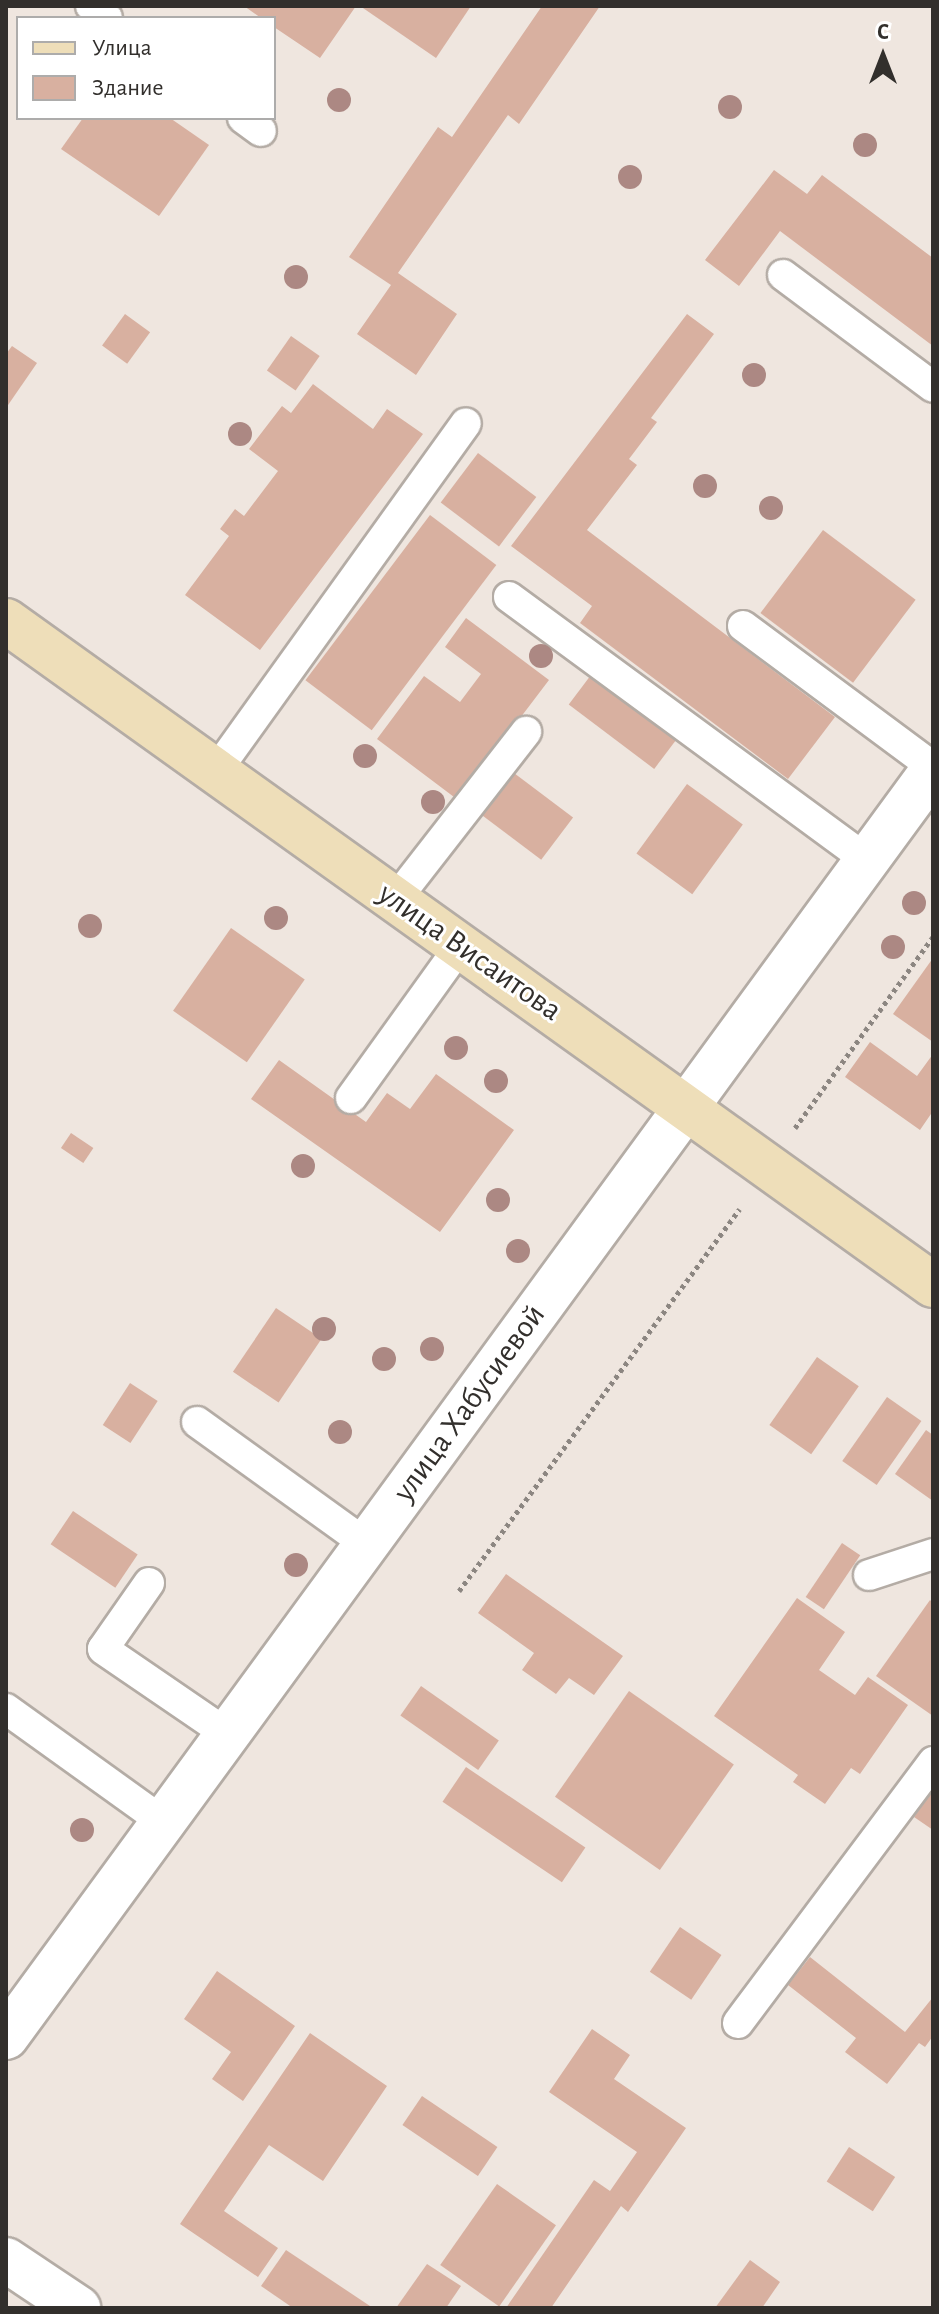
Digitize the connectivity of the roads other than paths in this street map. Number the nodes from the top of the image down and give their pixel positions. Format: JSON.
{"nodes":[{"id":1,"x":783,"y":275,"type":"dead end"},
{"id":2,"x":933,"y":387,"type":"edge"},
{"id":3,"x":466,"y":423,"type":"dead end"},
{"id":4,"x":509,"y":597,"type":"dead end"},
{"id":5,"x":6,"y":621,"type":"edge"},
{"id":6,"x":743,"y":626,"type":"dead end"},
{"id":7,"x":526,"y":732,"type":"dead end"},
{"id":8,"x":933,"y":768,"type":"edge"},
{"id":9,"x":216,"y":771,"type":"junction"},
{"id":10,"x":867,"y":860,"type":"junction"},
{"id":11,"x":396,"y":899,"type":"junction"},
{"id":12,"x":461,"y":945,"type":"junction"},
{"id":13,"x":351,"y":1098,"type":"dead end"},
{"id":14,"x":686,"y":1105,"type":"junction"},
{"id":15,"x":933,"y":1285,"type":"edge"},
{"id":16,"x":197,"y":1422,"type":"dead end"},
{"id":17,"x":366,"y":1544,"type":"junction"},
{"id":18,"x":933,"y":1554,"type":"edge"},
{"id":19,"x":869,"y":1575,"type":"dead end"},
{"id":20,"x":149,"y":1583,"type":"dead end"},
{"id":21,"x":6,"y":1709,"type":"edge"},
{"id":22,"x":227,"y":1734,"type":"junction"},
{"id":23,"x":933,"y":1762,"type":"edge"},
{"id":24,"x":163,"y":1822,"type":"junction"},
{"id":25,"x":738,"y":2023,"type":"dead end"},
{"id":26,"x":6,"y":2037,"type":"edge"},
{"id":27,"x":6,"y":2260,"type":"edge"},
{"id":28,"x":78,"y":2308,"type":"edge"}],
"edges":[{"from":1,"to":2,"type":"lane"},
{"from":3,"to":9,"type":"lane"},
{"from":4,"to":10,"type":"lane"},
{"from":5,"to":9,"type":"main road","name":"улица Висаитова"},
{"from":6,"to":8,"type":"lane"},
{"from":7,"to":11,"type":"lane"},
{"from":8,"to":10,"type":"street","name":"улица Хабусиевой"},
{"from":9,"to":11,"type":"main road","name":"улица Висаитова"},
{"from":10,"to":14,"type":"street","name":"улица Хабусиевой"},
{"from":11,"to":12,"type":"main road","name":"улица Висаитова"},
{"from":12,"to":13,"type":"lane"},
{"from":12,"to":14,"type":"main road","name":"улица Висаитова"},
{"from":14,"to":15,"type":"main road","name":"улица Висаитова"},
{"from":14,"to":17,"type":"street","name":"улица Хабусиевой"},
{"from":16,"to":17,"type":"lane"},
{"from":17,"to":22,"type":"street","name":"улица Хабусиевой"},
{"from":18,"to":19,"type":"lane"},
{"from":20,"to":22,"type":"lane"},
{"from":21,"to":24,"type":"lane"},
{"from":22,"to":24,"type":"street","name":"улица Хабусиевой"},
{"from":23,"to":25,"type":"lane"},
{"from":24,"to":26,"type":"street","name":"улица Хабусиевой"},
{"from":27,"to":28,"type":"street"}]}
